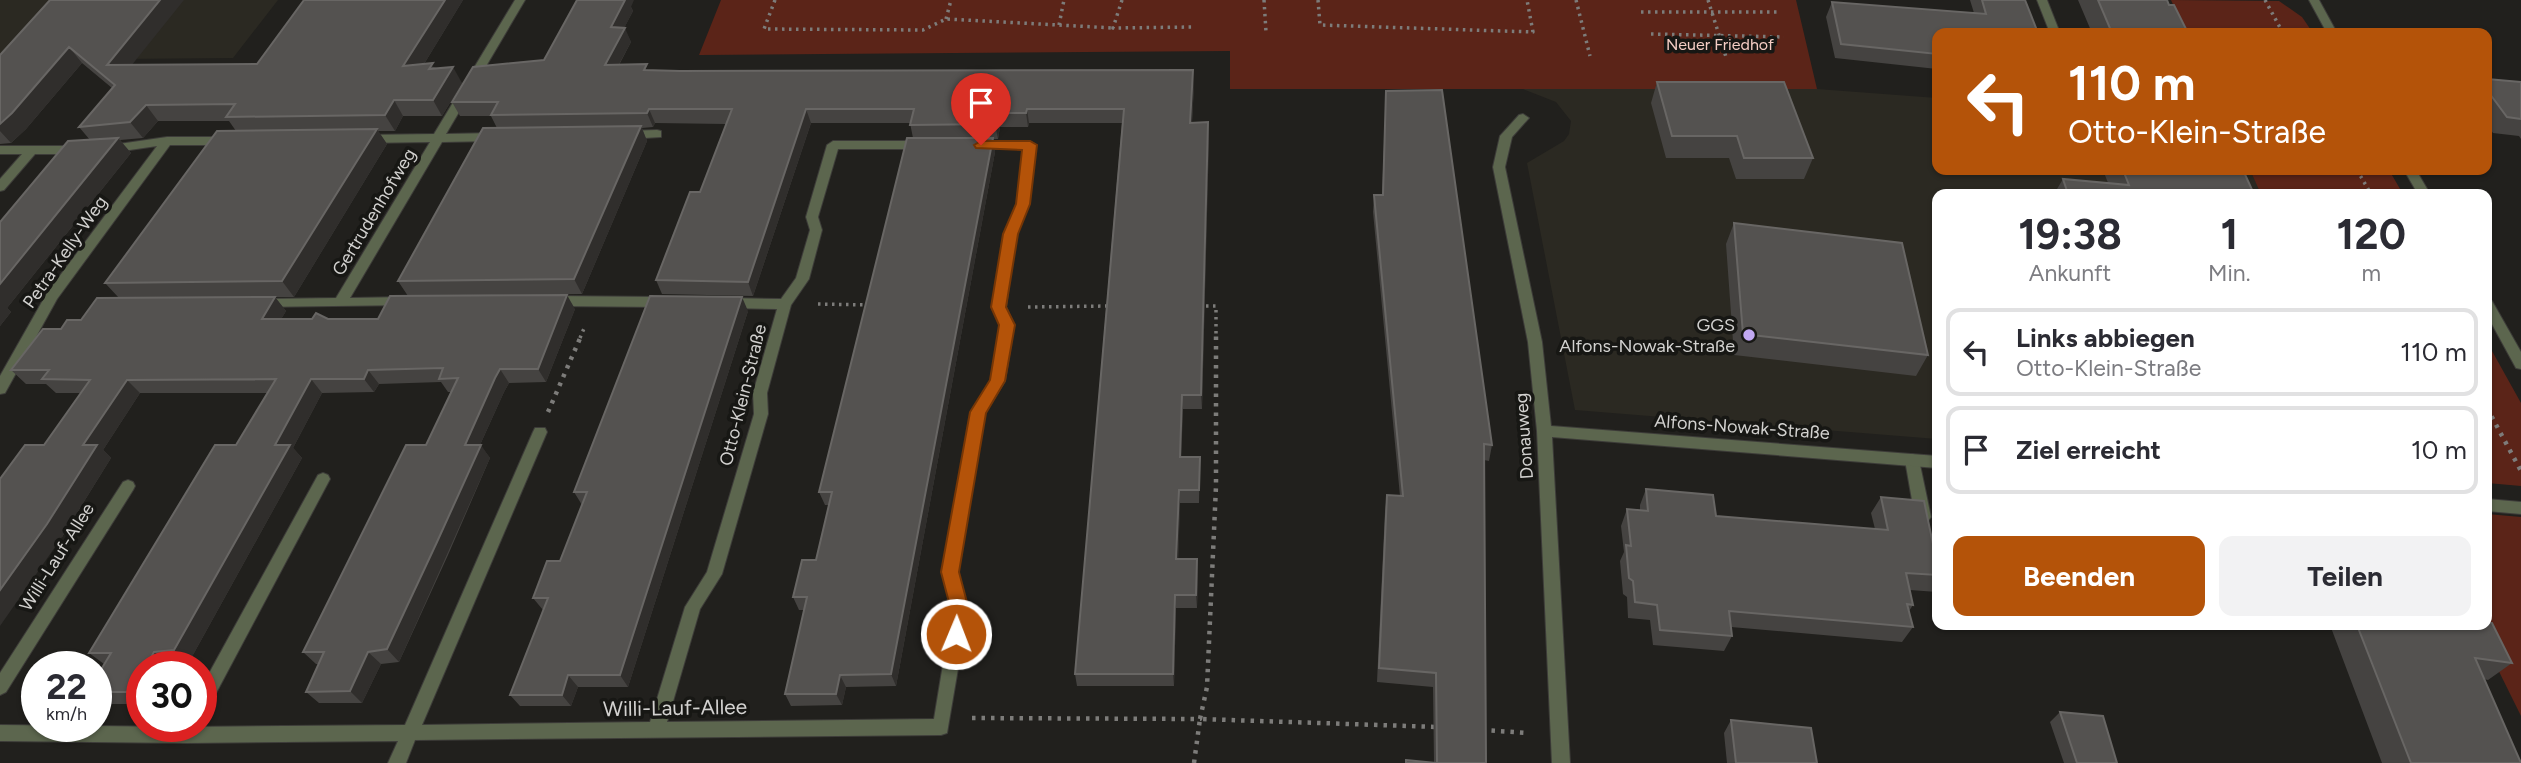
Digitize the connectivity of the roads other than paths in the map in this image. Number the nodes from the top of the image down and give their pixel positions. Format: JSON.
{"nodes":[{"id":1,"x":520,"y":0,"type":"edge"},
{"id":2,"x":2042,"y":0,"type":"edge"},
{"id":3,"x":2314,"y":0,"type":"edge"},
{"id":4,"x":2053,"y":28,"type":"edge"},
{"id":5,"x":2329,"y":28,"type":"edge"},
{"id":6,"x":1523,"y":118,"type":"dead end"},
{"id":7,"x":657,"y":134,"type":"dead end"},
{"id":8,"x":616,"y":135,"type":"edge"},
{"id":9,"x":507,"y":137,"type":"edge"},
{"id":10,"x":439,"y":138,"type":"junction"},
{"id":11,"x":344,"y":140,"type":"edge"},
{"id":12,"x":167,"y":141,"type":"junction"},
{"id":13,"x":237,"y":141,"type":"edge"},
{"id":14,"x":938,"y":145,"type":"edge"},
{"id":15,"x":964,"y":145,"type":"edge"},
{"id":16,"x":0,"y":150,"type":"edge"},
{"id":17,"x":32,"y":150,"type":"junction"},
{"id":18,"x":0,"y":187,"type":"edge"},
{"id":19,"x":541,"y":301,"type":"edge"},
{"id":20,"x":421,"y":302,"type":"edge"},
{"id":21,"x":676,"y":302,"type":"edge"},
{"id":22,"x":340,"y":303,"type":"junction"},
{"id":23,"x":717,"y":303,"type":"edge"},
{"id":24,"x":245,"y":304,"type":"edge"},
{"id":25,"x":785,"y":304,"type":"junction"},
{"id":26,"x":2492,"y":313,"type":"edge"},
{"id":27,"x":2521,"y":364,"type":"edge"},
{"id":28,"x":0,"y":389,"type":"edge"},
{"id":29,"x":1544,"y":431,"type":"junction"},
{"id":30,"x":540,"y":432,"type":"road end"},
{"id":31,"x":1912,"y":460,"type":"junction"},
{"id":32,"x":1932,"y":462,"type":"edge"},
{"id":33,"x":323,"y":479,"type":"dead end"},
{"id":34,"x":128,"y":486,"type":"dead end"},
{"id":35,"x":2492,"y":505,"type":"edge"},
{"id":36,"x":2521,"y":508,"type":"edge"},
{"id":37,"x":1928,"y":538,"type":"edge"},
{"id":38,"x":217,"y":675,"type":"edge"},
{"id":39,"x":0,"y":687,"type":"edge"},
{"id":40,"x":217,"y":731,"type":"edge"},
{"id":41,"x":656,"y":731,"type":"junction"},
{"id":42,"x":126,"y":732,"type":"edge"},
{"id":43,"x":410,"y":732,"type":"junction"},
{"id":44,"x":0,"y":733,"type":"edge"},
{"id":45,"x":397,"y":763,"type":"edge"},
{"id":46,"x":1561,"y":763,"type":"edge"}],
"edges":[{"from":1,"to":10,"type":"street","name":"Gertrudenhofweg"},
{"from":2,"to":4,"type":"street"},
{"from":3,"to":5,"type":"street"},
{"from":6,"to":29,"type":"street","name":"Donauweg"},
{"from":7,"to":8,"type":"street"},
{"from":9,"to":10,"type":"street","name":"Gertrudenhofweg"},
{"from":10,"to":11,"type":"street","name":"Gertrudenhofweg"},
{"from":10,"to":22,"type":"street","name":"Gertrudenhofweg"},
{"from":12,"to":13,"type":"street"},
{"from":12,"to":17,"type":"street"},
{"from":12,"to":28,"type":"street","name":"Petra-Kelly-Weg"},
{"from":14,"to":25,"type":"street","name":"Otto-Klein-Straße"},
{"from":15,"to":41,"type":"street","name":"Willi-Lauf-Allee"},
{"from":16,"to":17,"type":"street"},
{"from":17,"to":18,"type":"street"},
{"from":19,"to":21,"type":"street"},
{"from":20,"to":22,"type":"street","name":"Gertrudenhofweg"},
{"from":22,"to":24,"type":"street","name":"Gertrudenhofweg"},
{"from":23,"to":25,"type":"street"},
{"from":25,"to":41,"type":"street","name":"Otto-Klein-Straße"},
{"from":26,"to":27,"type":"street"},
{"from":29,"to":31,"type":"street","name":"Alfons-Nowak-Straße"},
{"from":29,"to":46,"type":"street","name":"Donauweg"},
{"from":30,"to":43,"type":"street"},
{"from":31,"to":32,"type":"street","name":"Alfons-Nowak-Straße"},
{"from":31,"to":37,"type":"street"},
{"from":33,"to":38,"type":"street"},
{"from":34,"to":39,"type":"street","name":"Willi-Lauf-Allee"},
{"from":35,"to":36,"type":"street"},
{"from":40,"to":43,"type":"street","name":"Willi-Lauf-Allee"},
{"from":41,"to":43,"type":"street","name":"Willi-Lauf-Allee"},
{"from":42,"to":44,"type":"street","name":"Willi-Lauf-Allee"},
{"from":43,"to":45,"type":"street"}]}
